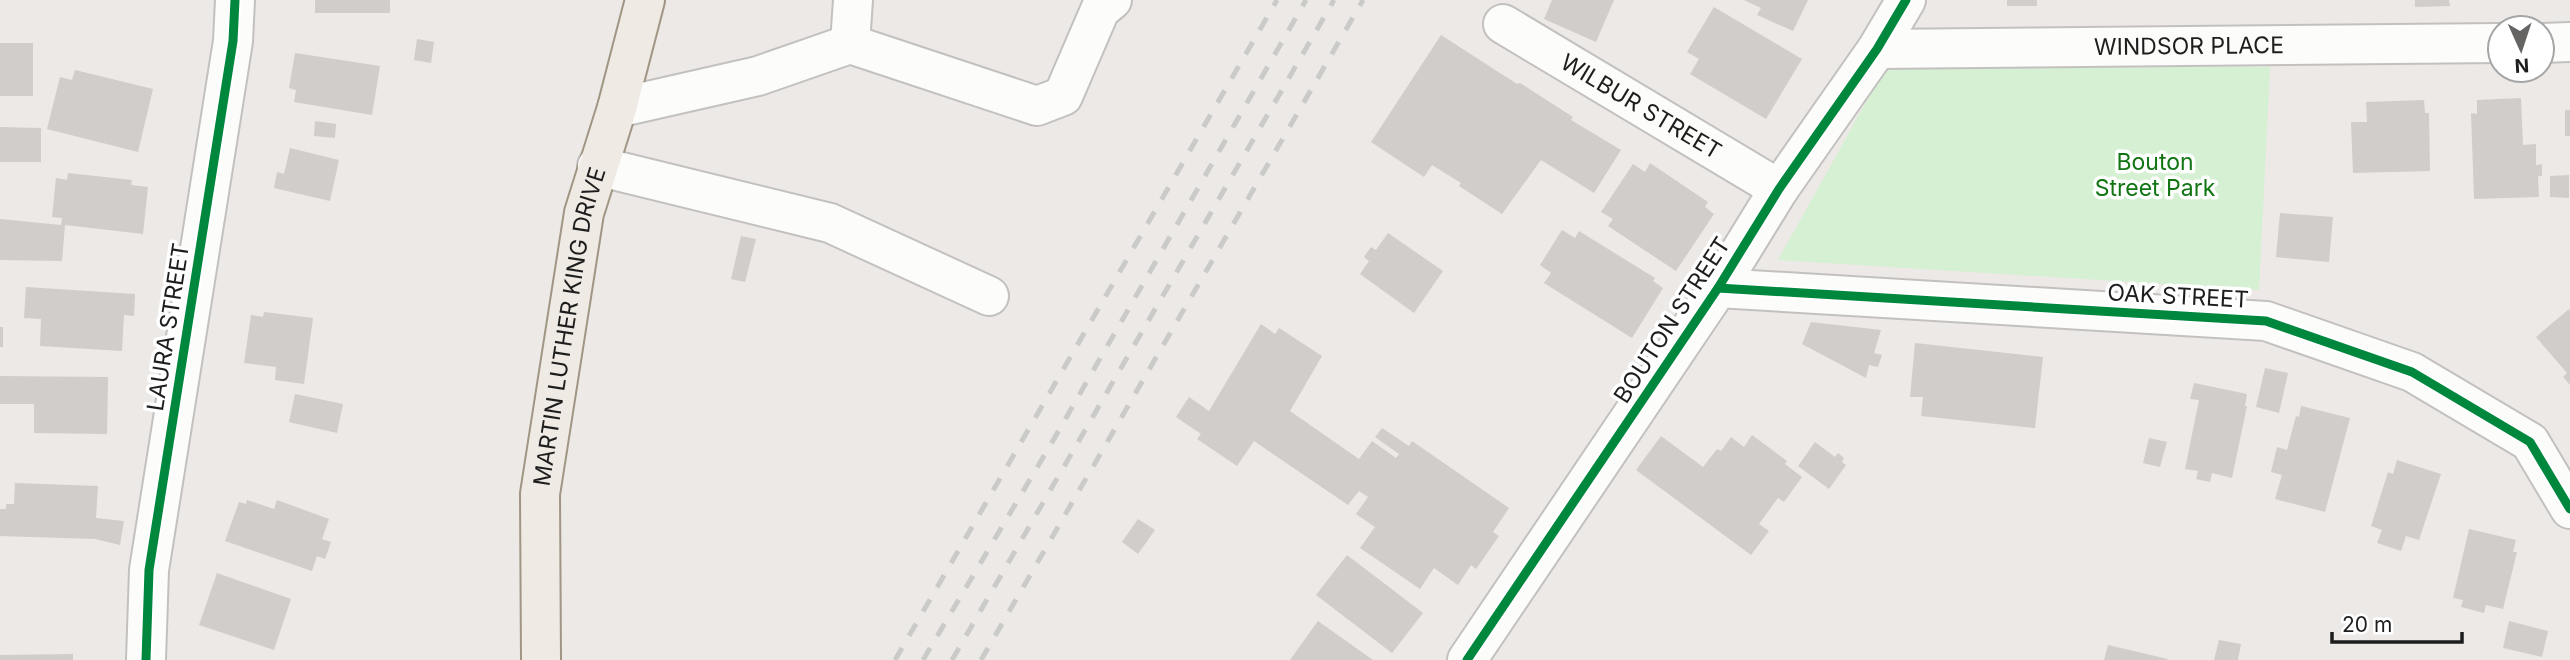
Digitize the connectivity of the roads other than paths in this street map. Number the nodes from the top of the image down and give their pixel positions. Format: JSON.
{"nodes":[{"id":1,"x":234,"y":0,"type":"edge"},
{"id":2,"x":645,"y":0,"type":"edge"},
{"id":3,"x":853,"y":0,"type":"edge"},
{"id":4,"x":1112,"y":0,"type":"edge"},
{"id":5,"x":1906,"y":0,"type":"edge"},
{"id":6,"x":1503,"y":24,"type":"dead end"},
{"id":7,"x":2486,"y":43,"type":"edge"},
{"id":8,"x":850,"y":44,"type":"junction"},
{"id":9,"x":1877,"y":49,"type":"junction"},
{"id":10,"x":617,"y":108,"type":"junction"},
{"id":11,"x":597,"y":166,"type":"junction"},
{"id":12,"x":1779,"y":189,"type":"junction"},
{"id":13,"x":1718,"y":288,"type":"junction"},
{"id":14,"x":989,"y":296,"type":"dead end"},
{"id":15,"x":2570,"y":509,"type":"edge"},
{"id":16,"x":146,"y":660,"type":"edge"},
{"id":17,"x":541,"y":660,"type":"edge"},
{"id":18,"x":1466,"y":660,"type":"edge"}],
"edges":[{"from":1,"to":16,"type":"street","name":"LAURA STREET"},
{"from":2,"to":10,"type":"main road","name":"MARTIN LUTHER KING DRIVE"},
{"from":3,"to":8,"type":"street"},
{"from":4,"to":8,"type":"street"},
{"from":5,"to":9,"type":"street","name":"BOUTON STREET"},
{"from":6,"to":12,"type":"street","name":"WILBUR STREET"},
{"from":7,"to":9,"type":"street","name":"WINDSOR PLACE"},
{"from":8,"to":10,"type":"street"},
{"from":9,"to":12,"type":"street","name":"BOUTON STREET"},
{"from":10,"to":11,"type":"main road","name":"MARTIN LUTHER KING DRIVE"},
{"from":11,"to":14,"type":"street"},
{"from":11,"to":17,"type":"main road","name":"MARTIN LUTHER KING DRIVE"},
{"from":12,"to":13,"type":"street","name":"BOUTON STREET"},
{"from":13,"to":15,"type":"street","name":"OAK STREET"},
{"from":13,"to":18,"type":"street","name":"BOUTON STREET"}]}
